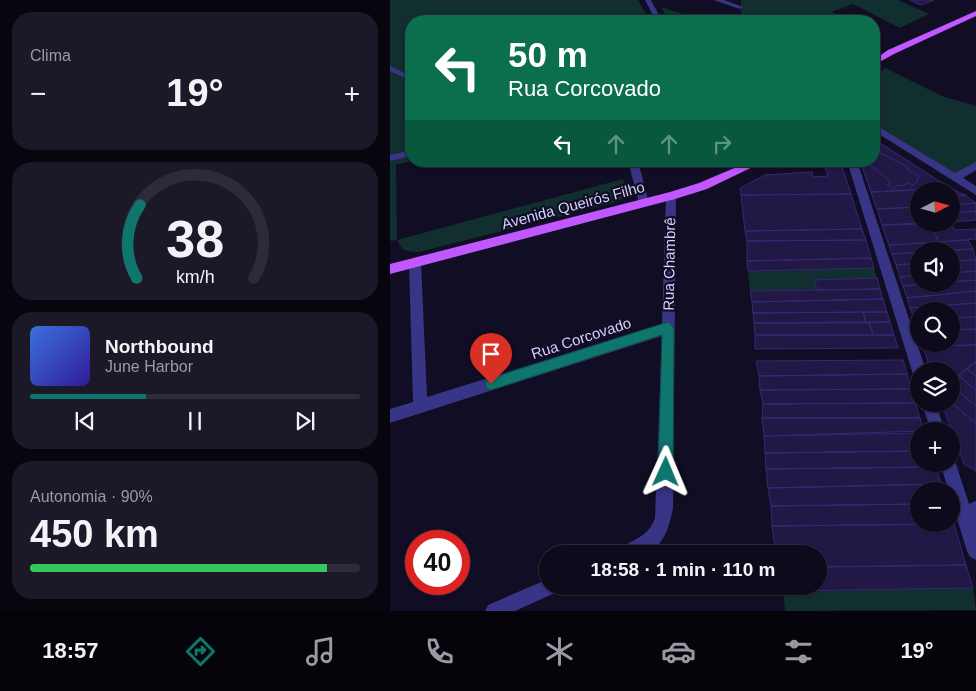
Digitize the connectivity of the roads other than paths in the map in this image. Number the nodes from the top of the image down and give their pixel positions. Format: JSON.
{"nodes":[{"id":1,"x":648,"y":0,"type":"edge"},
{"id":2,"x":717,"y":0,"type":"edge"},
{"id":3,"x":740,"y":7,"type":"dead end"},
{"id":4,"x":976,"y":13,"type":"edge"},
{"id":5,"x":656,"y":15,"type":"edge"},
{"id":6,"x":880,"y":59,"type":"edge"},
{"id":7,"x":390,"y":68,"type":"edge"},
{"id":8,"x":405,"y":76,"type":"edge"},
{"id":9,"x":880,"y":132,"type":"edge"},
{"id":10,"x":405,"y":154,"type":"edge"},
{"id":11,"x":390,"y":158,"type":"edge"},
{"id":12,"x":976,"y":165,"type":"edge"},
{"id":13,"x":635,"y":167,"type":"edge"},
{"id":14,"x":746,"y":167,"type":"edge"},
{"id":15,"x":854,"y":167,"type":"edge"},
{"id":16,"x":955,"y":178,"type":"junction"},
{"id":17,"x":976,"y":190,"type":"edge"},
{"id":18,"x":671,"y":196,"type":"junction"},
{"id":19,"x":644,"y":203,"type":"junction"},
{"id":20,"x":415,"y":262,"type":"junction"},
{"id":21,"x":390,"y":269,"type":"edge"},
{"id":22,"x":668,"y":328,"type":"junction"},
{"id":23,"x":916,"y":362,"type":"edge"},
{"id":24,"x":420,"y":406,"type":"junction"},
{"id":25,"x":390,"y":416,"type":"edge"},
{"id":26,"x":952,"y":472,"type":"edge"},
{"id":27,"x":971,"y":514,"type":"edge"},
{"id":28,"x":643,"y":545,"type":"edge"},
{"id":29,"x":976,"y":551,"type":"edge"},
{"id":30,"x":539,"y":591,"type":"edge"},
{"id":31,"x":494,"y":611,"type":"edge"}],
"edges":[{"from":1,"to":5,"type":"street"},
{"from":2,"to":3,"type":"street"},
{"from":4,"to":6,"type":"main road"},
{"from":7,"to":8,"type":"street"},
{"from":9,"to":16,"type":"street"},
{"from":10,"to":11,"type":"street"},
{"from":12,"to":16,"type":"street"},
{"from":13,"to":19,"type":"street"},
{"from":14,"to":18,"type":"main road","name":"Avenida Queirós Filho"},
{"from":15,"to":23,"type":"street"},
{"from":16,"to":17,"type":"street"},
{"from":18,"to":19,"type":"main road","name":"Avenida Queirós Filho"},
{"from":18,"to":22,"type":"street","name":"Rua Chambrê"},
{"from":19,"to":20,"type":"main road","name":"Avenida Queirós Filho"},
{"from":20,"to":21,"type":"main road","name":"Avenida Queirós Filho"},
{"from":20,"to":24,"type":"street"},
{"from":22,"to":24,"type":"street","name":"Rua Corcovado"},
{"from":22,"to":28,"type":"street","name":"Rua Chambrê"},
{"from":24,"to":25,"type":"street","name":"Rua Corcovado"},
{"from":26,"to":27,"type":"street"},
{"from":27,"to":29,"type":"street"},
{"from":30,"to":31,"type":"street"}]}
